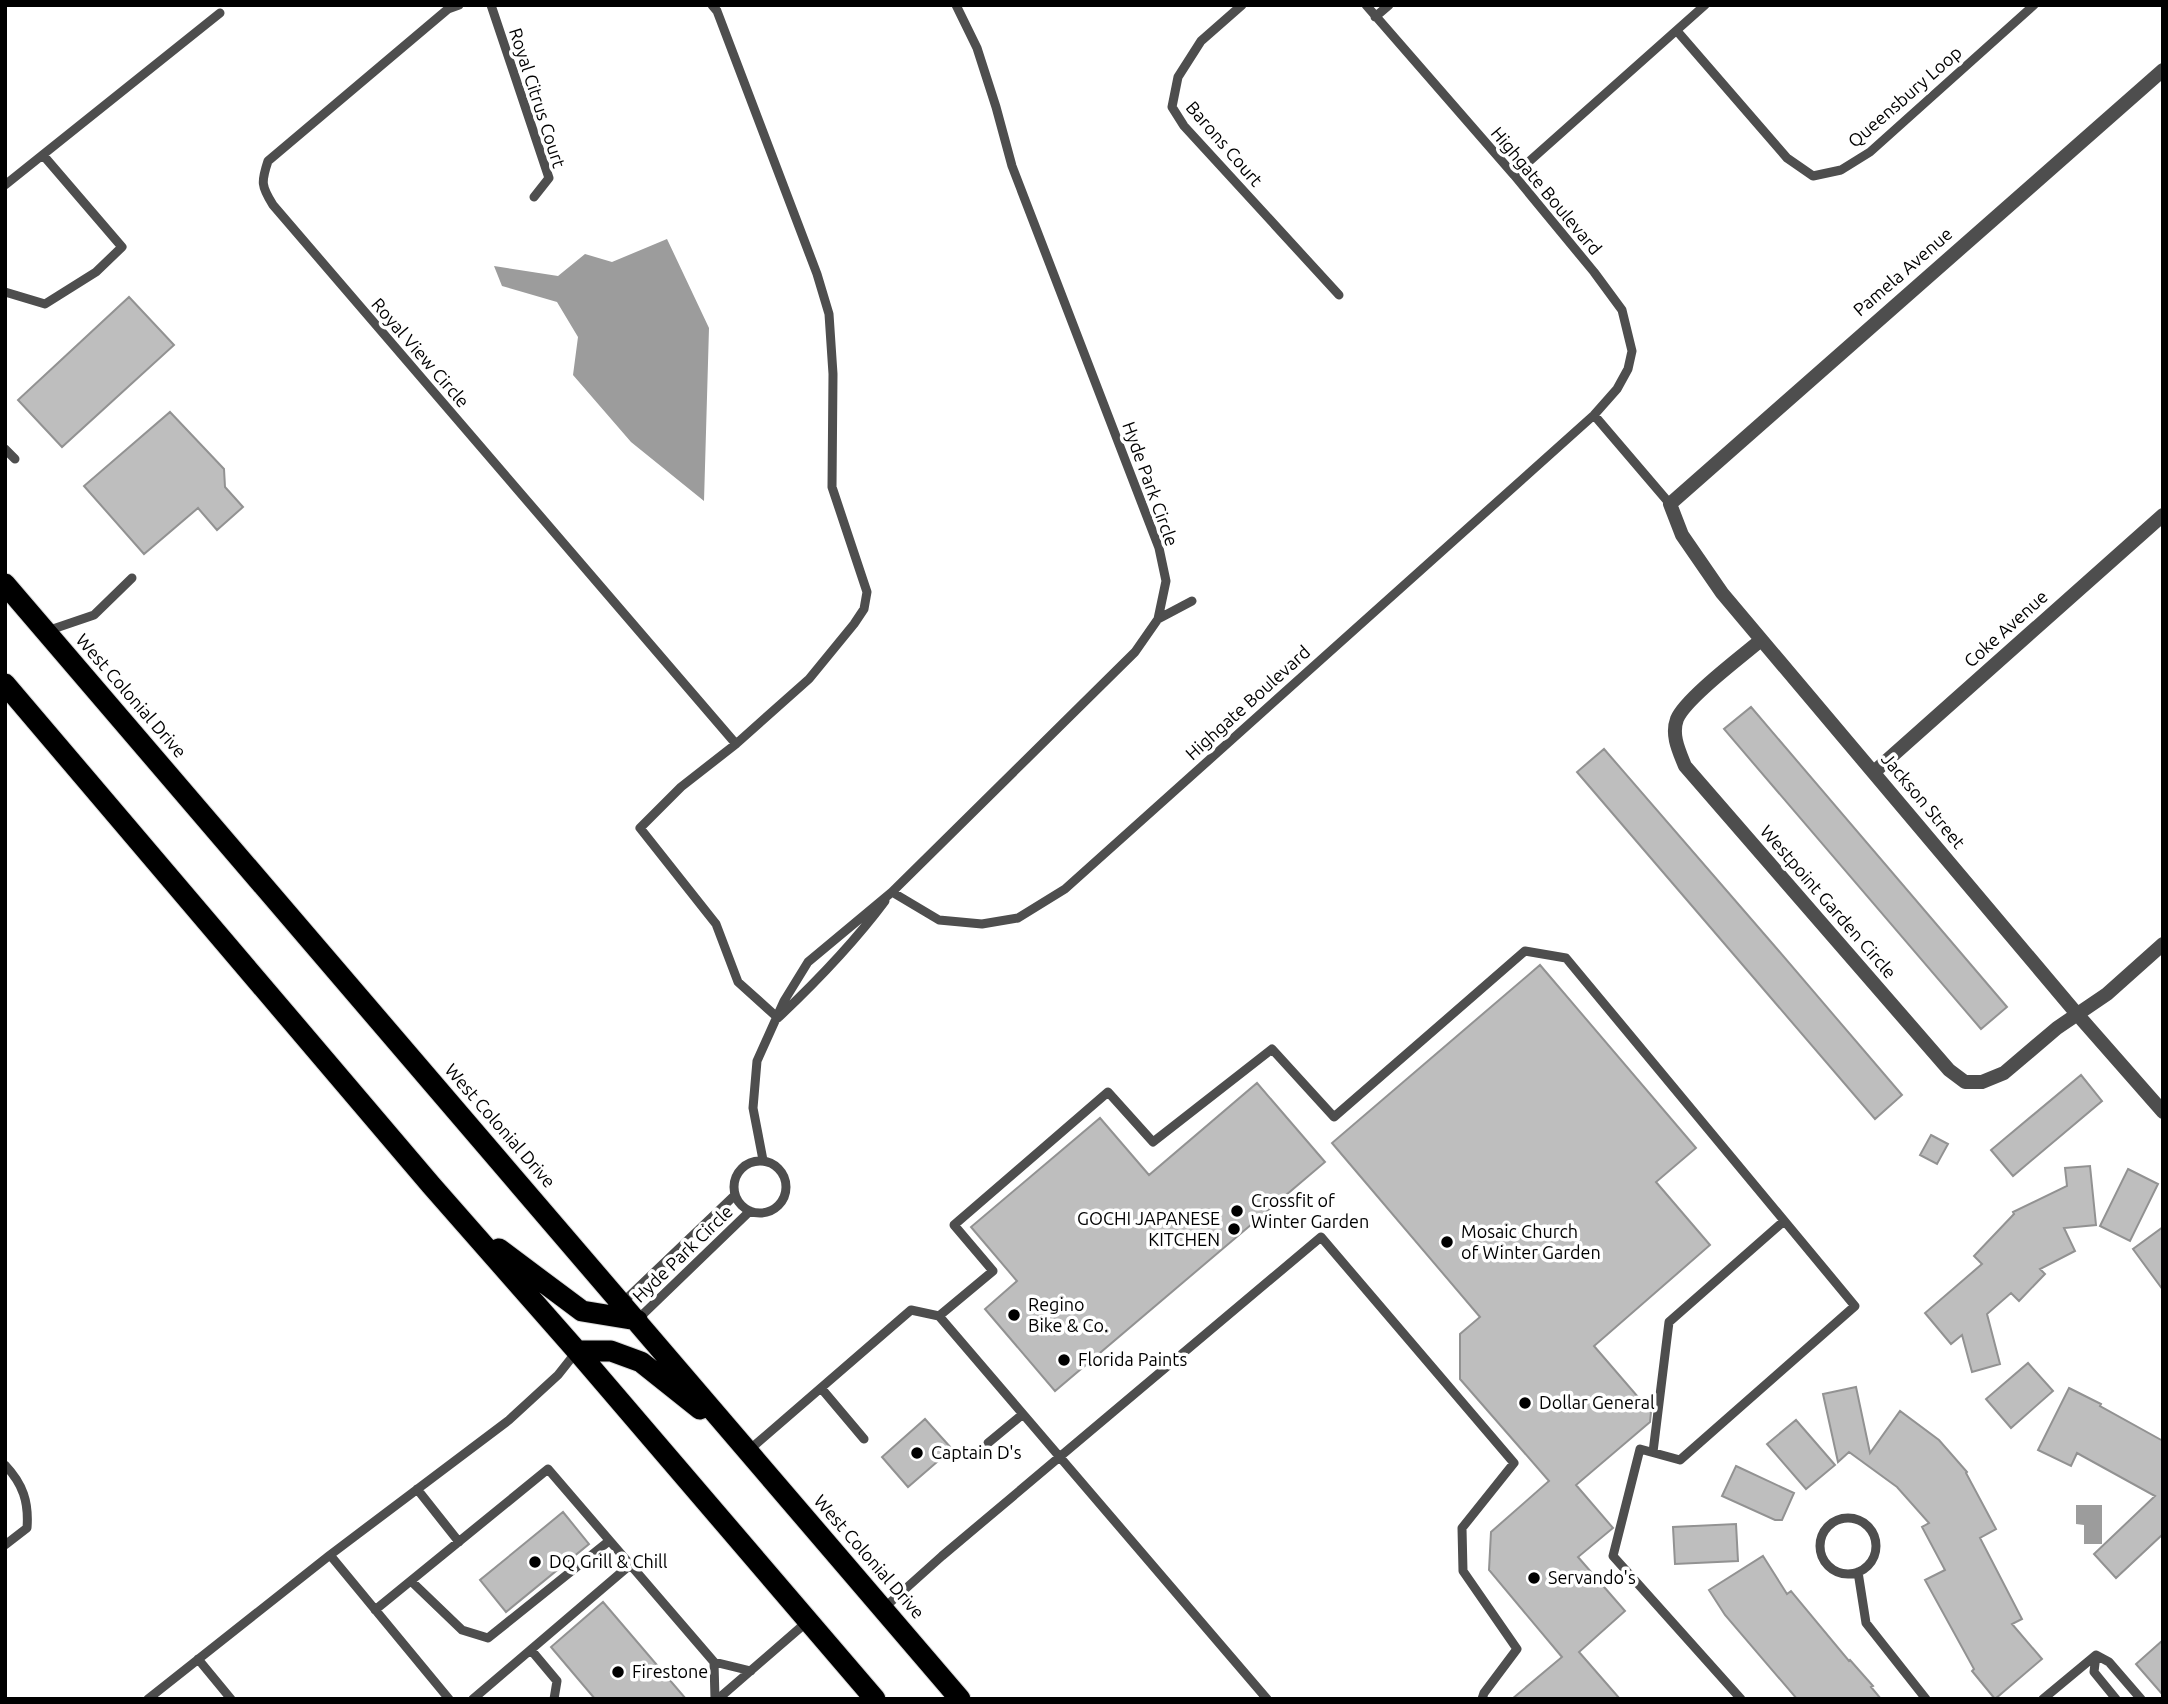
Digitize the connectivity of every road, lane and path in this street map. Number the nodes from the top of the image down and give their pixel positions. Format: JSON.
{"nodes":[{"id":1,"x":459,"y":5,"type":"edge"},
{"id":2,"x":491,"y":5,"type":"edge"},
{"id":3,"x":712,"y":5,"type":"edge"},
{"id":4,"x":956,"y":5,"type":"edge"},
{"id":5,"x":1242,"y":5,"type":"edge"},
{"id":6,"x":1366,"y":5,"type":"edge"},
{"id":7,"x":1389,"y":5,"type":"edge"},
{"id":8,"x":1705,"y":5,"type":"edge"},
{"id":9,"x":2034,"y":5,"type":"edge"},
{"id":10,"x":220,"y":13,"type":"dead end"},
{"id":11,"x":1375,"y":17,"type":"junction"},
{"id":12,"x":1677,"y":31,"type":"junction"},
{"id":13,"x":2163,"y":70,"type":"edge"},
{"id":14,"x":43,"y":155,"type":"junction"},
{"id":15,"x":1514,"y":175,"type":"junction"},
{"id":16,"x":5,"y":185,"type":"edge"},
{"id":17,"x":534,"y":197,"type":"dead end"},
{"id":18,"x":5,"y":292,"type":"edge"},
{"id":19,"x":1339,"y":295,"type":"dead end"},
{"id":20,"x":1594,"y":415,"type":"junction"},
{"id":21,"x":5,"y":449,"type":"edge"},
{"id":22,"x":15,"y":459,"type":"dead end"},
{"id":23,"x":1670,"y":504,"type":"junction"},
{"id":24,"x":2163,"y":515,"type":"edge"},
{"id":25,"x":132,"y":578,"type":"dead end"},
{"id":26,"x":5,"y":584,"type":"edge"},
{"id":27,"x":5,"y":595,"type":"edge"},
{"id":28,"x":1192,"y":601,"type":"dead end"},
{"id":29,"x":1158,"y":619,"type":"junction"},
{"id":30,"x":46,"y":632,"type":"junction"},
{"id":31,"x":1761,"y":639,"type":"junction"},
{"id":32,"x":5,"y":684,"type":"edge"},
{"id":33,"x":736,"y":744,"type":"junction"},
{"id":34,"x":1874,"y":772,"type":"junction"},
{"id":35,"x":892,"y":892,"type":"junction"},
{"id":36,"x":2163,"y":944,"type":"edge"},
{"id":37,"x":2077,"y":1014,"type":"junction"},
{"id":38,"x":778,"y":1018,"type":"junction"},
{"id":39,"x":2163,"y":1112,"type":"edge"},
{"id":40,"x":763,"y":1160,"type":"junction"},
{"id":41,"x":736,"y":1195,"type":"junction"},
{"id":42,"x":750,"y":1211,"type":"junction"},
{"id":43,"x":1784,"y":1221,"type":"junction"},
{"id":44,"x":463,"y":1223,"type":"junction"},
{"id":45,"x":622,"y":1303,"type":"junction"},
{"id":46,"x":939,"y":1316,"type":"junction"},
{"id":47,"x":637,"y":1320,"type":"junction"},
{"id":48,"x":577,"y":1351,"type":"junction"},
{"id":49,"x":821,"y":1388,"type":"junction"},
{"id":50,"x":1023,"y":1414,"type":"junction"},
{"id":51,"x":864,"y":1438,"type":"dead end"},
{"id":52,"x":988,"y":1443,"type":"dead end"},
{"id":53,"x":744,"y":1446,"type":"junction"},
{"id":54,"x":1653,"y":1452,"type":"junction"},
{"id":55,"x":1060,"y":1456,"type":"junction"},
{"id":56,"x":5,"y":1465,"type":"edge"},
{"id":57,"x":417,"y":1489,"type":"junction"},
{"id":58,"x":610,"y":1541,"type":"junction"},
{"id":59,"x":459,"y":1542,"type":"junction"},
{"id":60,"x":5,"y":1545,"type":"edge"},
{"id":61,"x":330,"y":1555,"type":"junction"},
{"id":62,"x":630,"y":1565,"type":"junction"},
{"id":63,"x":1857,"y":1572,"type":"junction"},
{"id":64,"x":411,"y":1581,"type":"junction"},
{"id":65,"x":884,"y":1608,"type":"junction"},
{"id":66,"x":375,"y":1610,"type":"junction"},
{"id":67,"x":808,"y":1621,"type":"junction"},
{"id":68,"x":530,"y":1650,"type":"junction"},
{"id":69,"x":2096,"y":1655,"type":"junction"},
{"id":70,"x":198,"y":1659,"type":"junction"},
{"id":71,"x":714,"y":1662,"type":"junction"},
{"id":72,"x":751,"y":1671,"type":"junction"},
{"id":73,"x":148,"y":1699,"type":"edge"},
{"id":74,"x":231,"y":1699,"type":"edge"},
{"id":75,"x":449,"y":1699,"type":"edge"},
{"id":76,"x":473,"y":1699,"type":"edge"},
{"id":77,"x":554,"y":1699,"type":"edge"},
{"id":78,"x":717,"y":1699,"type":"edge"},
{"id":79,"x":875,"y":1699,"type":"edge"},
{"id":80,"x":960,"y":1699,"type":"edge"},
{"id":81,"x":1267,"y":1699,"type":"edge"},
{"id":82,"x":1482,"y":1699,"type":"edge"},
{"id":83,"x":1741,"y":1699,"type":"edge"},
{"id":84,"x":1926,"y":1699,"type":"edge"},
{"id":85,"x":2043,"y":1699,"type":"edge"},
{"id":86,"x":2116,"y":1699,"type":"edge"},
{"id":87,"x":2141,"y":1699,"type":"edge"}],
"edges":[{"from":1,"to":33,"type":"lane","name":"Royal View Circle"},
{"from":2,"to":17,"type":"lane","name":"Royal Citrus Court"},
{"from":3,"to":33,"type":"lane"},
{"from":4,"to":29,"type":"lane","name":"Hyde Park Circle"},
{"from":5,"to":19,"type":"lane","name":"Barons Court"},
{"from":6,"to":11,"type":"lane","name":"Highgate Boulevard"},
{"from":7,"to":11,"type":"lane"},
{"from":8,"to":12,"type":"lane"},
{"from":9,"to":12,"type":"lane","name":"Queensbury Loop"},
{"from":10,"to":14,"type":"lane"},
{"from":11,"to":15,"type":"lane","name":"Highgate Boulevard"},
{"from":12,"to":15,"type":"lane"},
{"from":13,"to":23,"type":"street","name":"Pamela Avenue"},
{"from":14,"to":16,"type":"lane"},
{"from":14,"to":18,"type":"lane"},
{"from":15,"to":20,"type":"lane","name":"Highgate Boulevard"},
{"from":20,"to":23,"type":"lane"},
{"from":20,"to":35,"type":"lane","name":"Highgate Boulevard"},
{"from":21,"to":22,"type":"lane"},
{"from":23,"to":31,"type":"street","name":"Jackson Street"},
{"from":24,"to":34,"type":"street","name":"Coke Avenue"},
{"from":25,"to":30,"type":"lane"},
{"from":26,"to":30,"type":"highway","name":"West Colonial Drive"},
{"from":27,"to":30,"type":"highway"},
{"from":28,"to":29,"type":"lane"},
{"from":29,"to":35,"type":"lane","name":"Hyde Park Circle"},
{"from":30,"to":45,"type":"highway","name":"West Colonial Drive"},
{"from":31,"to":34,"type":"street","name":"Jackson Street"},
{"from":31,"to":37,"type":"street","name":"Westpoint Garden Circle"},
{"from":32,"to":44,"type":"highway"},
{"from":33,"to":38,"type":"lane"},
{"from":34,"to":37,"type":"street","name":"Jackson Street"},
{"from":35,"to":38,"type":"lane","name":"Hyde Park Circle"},
{"from":35,"to":38,"type":"lane","name":"Hyde Park Circle"},
{"from":36,"to":37,"type":"street"},
{"from":37,"to":39,"type":"street","name":"Jackson Street"},
{"from":38,"to":40,"type":"lane","name":"Hyde Park Circle"},
{"from":40,"to":41,"type":"lane"},
{"from":40,"to":42,"type":"lane"},
{"from":41,"to":42,"type":"lane"},
{"from":41,"to":45,"type":"lane","name":"Hyde Park Circle"},
{"from":42,"to":47,"type":"lane","name":"Hyde Park Circle"},
{"from":43,"to":46,"type":"lane"},
{"from":43,"to":54,"type":"lane"},
{"from":43,"to":54,"type":"lane"},
{"from":44,"to":47,"type":"highway"},
{"from":44,"to":48,"type":"highway"},
{"from":45,"to":47,"type":"highway","name":"West Colonial Drive"},
{"from":46,"to":49,"type":"lane"},
{"from":46,"to":50,"type":"lane"},
{"from":47,"to":53,"type":"highway","name":"West Colonial Drive"},
{"from":48,"to":53,"type":"highway"},
{"from":48,"to":57,"type":"lane"},
{"from":48,"to":67,"type":"highway"},
{"from":49,"to":51,"type":"lane"},
{"from":49,"to":53,"type":"lane"},
{"from":50,"to":52,"type":"lane"},
{"from":50,"to":55,"type":"lane"},
{"from":53,"to":65,"type":"highway","name":"West Colonial Drive"},
{"from":54,"to":83,"type":"lane"},
{"from":55,"to":65,"type":"lane"},
{"from":55,"to":81,"type":"lane"},
{"from":55,"to":82,"type":"lane"},
{"from":56,"to":60,"type":"lane"},
{"from":57,"to":59,"type":"lane"},
{"from":57,"to":61,"type":"lane"},
{"from":58,"to":59,"type":"lane"},
{"from":58,"to":62,"type":"lane"},
{"from":58,"to":64,"type":"lane"},
{"from":59,"to":64,"type":"lane"},
{"from":61,"to":66,"type":"lane"},
{"from":61,"to":70,"type":"lane"},
{"from":62,"to":68,"type":"lane"},
{"from":62,"to":71,"type":"lane"},
{"from":63,"to":63,"type":"lane"},
{"from":63,"to":84,"type":"lane"},
{"from":64,"to":66,"type":"lane"},
{"from":65,"to":80,"type":"highway","name":"West Colonial Drive"},
{"from":66,"to":75,"type":"lane"},
{"from":67,"to":72,"type":"lane"},
{"from":67,"to":79,"type":"highway"},
{"from":68,"to":76,"type":"lane"},
{"from":68,"to":77,"type":"lane"},
{"from":69,"to":85,"type":"lane"},
{"from":69,"to":86,"type":"lane"},
{"from":69,"to":87,"type":"lane"},
{"from":70,"to":73,"type":"lane"},
{"from":70,"to":74,"type":"lane"},
{"from":71,"to":72,"type":"lane"},
{"from":71,"to":78,"type":"lane"},
{"from":72,"to":78,"type":"lane"}]}
